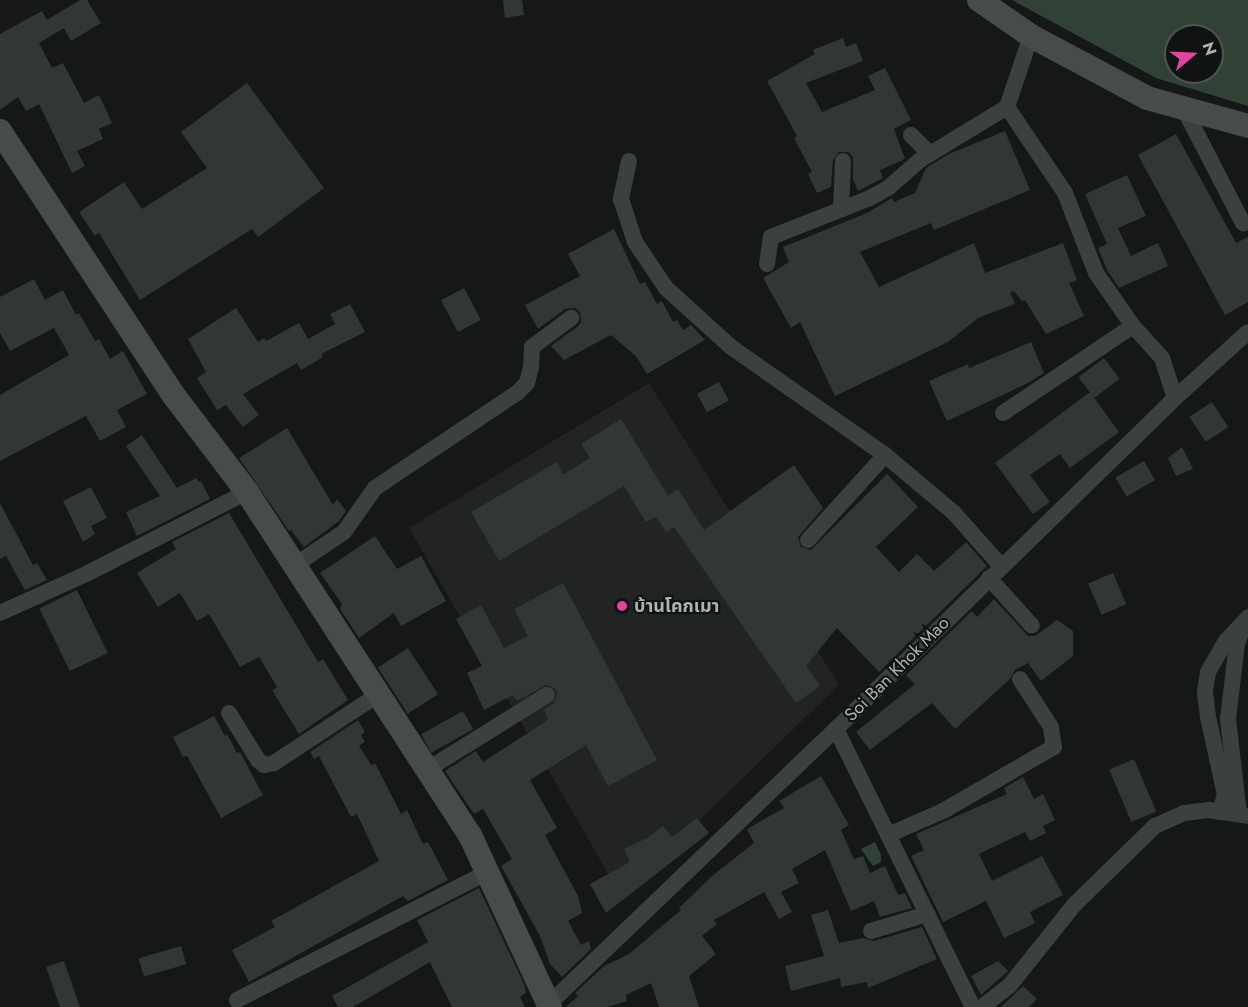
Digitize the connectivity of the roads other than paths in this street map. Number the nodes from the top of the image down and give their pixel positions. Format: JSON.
{"nodes":[{"id":1,"x":979,"y":0,"type":"edge"},
{"id":2,"x":1030,"y":36,"type":"junction"},
{"id":3,"x":1007,"y":107,"type":"junction"},
{"id":4,"x":1183,"y":107,"type":"junction"},
{"id":5,"x":1248,"y":126,"type":"edge"},
{"id":6,"x":0,"y":131,"type":"edge"},
{"id":7,"x":911,"y":135,"type":"dead end"},
{"id":8,"x":930,"y":154,"type":"junction"},
{"id":9,"x":629,"y":161,"type":"dead end"},
{"id":10,"x":843,"y":161,"type":"dead end"},
{"id":11,"x":841,"y":209,"type":"junction"},
{"id":12,"x":1243,"y":224,"type":"dead end"},
{"id":13,"x":767,"y":264,"type":"dead end"},
{"id":14,"x":571,"y":318,"type":"dead end"},
{"id":15,"x":1132,"y":326,"type":"junction"},
{"id":16,"x":1248,"y":332,"type":"edge"},
{"id":17,"x":1174,"y":398,"type":"junction"},
{"id":18,"x":1003,"y":413,"type":"dead end"},
{"id":19,"x":885,"y":455,"type":"junction"},
{"id":20,"x":247,"y":492,"type":"junction"},
{"id":21,"x":808,"y":540,"type":"dead end"},
{"id":22,"x":295,"y":565,"type":"junction"},
{"id":23,"x":1001,"y":566,"type":"junction"},
{"id":24,"x":989,"y":578,"type":"junction"},
{"id":25,"x":0,"y":613,"type":"edge"},
{"id":26,"x":1246,"y":619,"type":"edge"},
{"id":27,"x":1032,"y":626,"type":"dead end"},
{"id":28,"x":1020,"y":679,"type":"dead end"},
{"id":29,"x":379,"y":694,"type":"junction"},
{"id":30,"x":547,"y":695,"type":"dead end"},
{"id":31,"x":229,"y":713,"type":"dead end"},
{"id":32,"x":836,"y":729,"type":"junction"},
{"id":33,"x":428,"y":769,"type":"junction"},
{"id":34,"x":1243,"y":778,"type":"edge"},
{"id":35,"x":1220,"y":812,"type":"junction"},
{"id":36,"x":1243,"y":815,"type":"edge"},
{"id":37,"x":888,"y":835,"type":"junction"},
{"id":38,"x":488,"y":872,"type":"junction"},
{"id":39,"x":927,"y":914,"type":"junction"},
{"id":40,"x":871,"y":931,"type":"dead end"},
{"id":41,"x":237,"y":1000,"type":"dead end"},
{"id":42,"x":549,"y":1006,"type":"edge"},
{"id":43,"x":973,"y":1007,"type":"edge"},
{"id":44,"x":982,"y":1007,"type":"edge"}],
"edges":[{"from":1,"to":2,"type":"street"},
{"from":2,"to":3,"type":"street"},
{"from":2,"to":4,"type":"street"},
{"from":3,"to":8,"type":"street"},
{"from":3,"to":15,"type":"street"},
{"from":4,"to":5,"type":"street"},
{"from":4,"to":12,"type":"street"},
{"from":6,"to":20,"type":"street"},
{"from":7,"to":8,"type":"street"},
{"from":8,"to":11,"type":"street"},
{"from":9,"to":19,"type":"street"},
{"from":10,"to":11,"type":"street"},
{"from":11,"to":13,"type":"street"},
{"from":14,"to":22,"type":"street"},
{"from":15,"to":17,"type":"street"},
{"from":15,"to":18,"type":"street"},
{"from":16,"to":17,"type":"street","name":"Soi Ban Khok Mao"},
{"from":17,"to":23,"type":"street","name":"Soi Ban Khok Mao"},
{"from":19,"to":21,"type":"street"},
{"from":19,"to":23,"type":"street"},
{"from":20,"to":22,"type":"street"},
{"from":20,"to":25,"type":"street"},
{"from":22,"to":29,"type":"street"},
{"from":23,"to":24,"type":"street","name":"Soi Ban Khok Mao"},
{"from":24,"to":27,"type":"street"},
{"from":24,"to":32,"type":"street","name":"Soi Ban Khok Mao"},
{"from":26,"to":34,"type":"street"},
{"from":26,"to":35,"type":"street"},
{"from":28,"to":37,"type":"street"},
{"from":29,"to":31,"type":"street"},
{"from":29,"to":33,"type":"street"},
{"from":30,"to":33,"type":"street"},
{"from":32,"to":37,"type":"street"},
{"from":32,"to":42,"type":"street","name":"Soi Ban Khok Mao"},
{"from":33,"to":38,"type":"street"},
{"from":34,"to":36,"type":"street"},
{"from":35,"to":36,"type":"street"},
{"from":35,"to":44,"type":"street"},
{"from":37,"to":39,"type":"street"},
{"from":38,"to":41,"type":"street"},
{"from":38,"to":42,"type":"street"},
{"from":39,"to":40,"type":"street"},
{"from":39,"to":43,"type":"street"}]}
